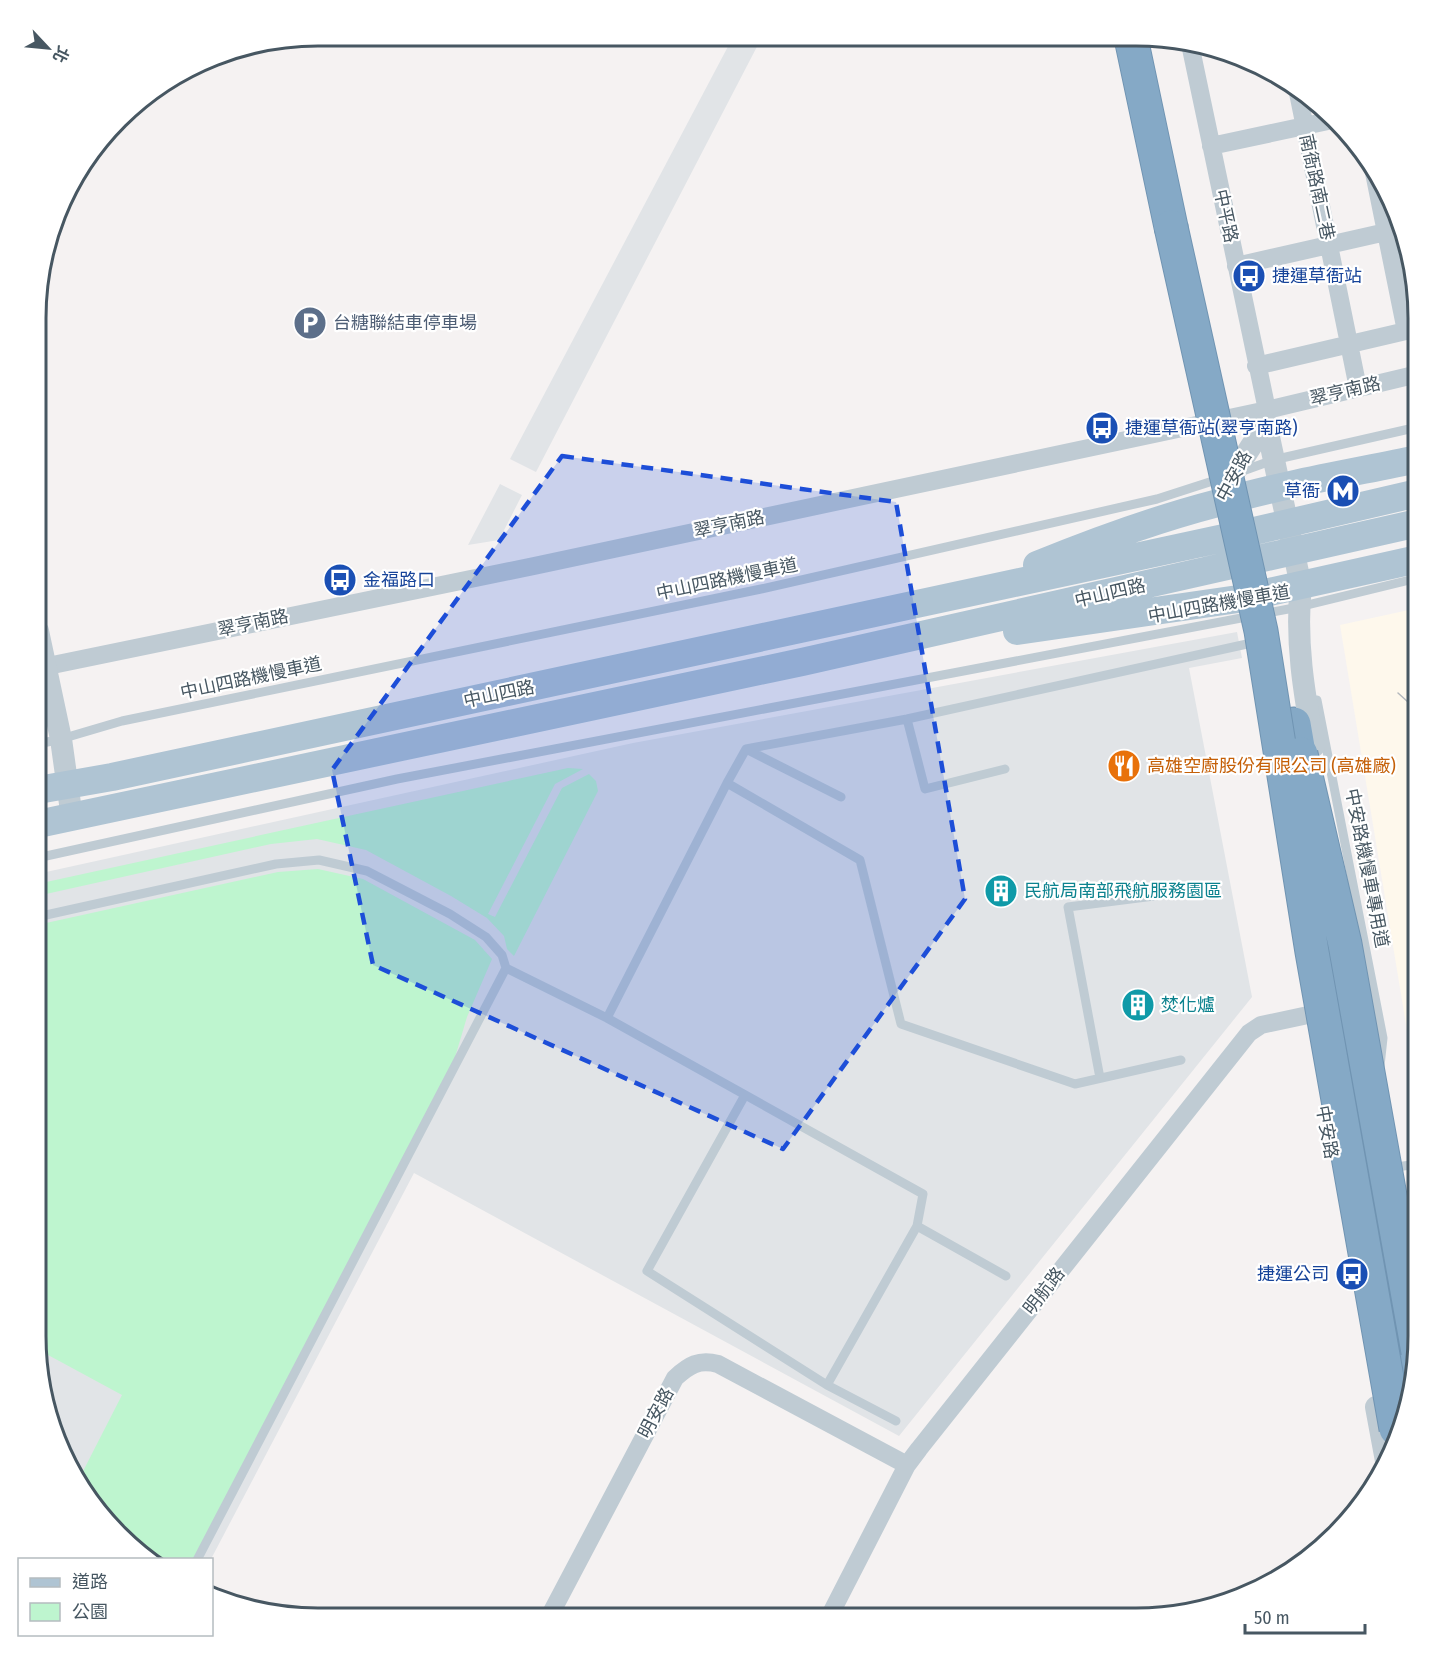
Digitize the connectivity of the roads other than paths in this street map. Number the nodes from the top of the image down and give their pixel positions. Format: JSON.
{"nodes":[{"id":1,"x":1133,"y":46,"type":"edge"},
{"id":2,"x":1151,"y":47,"type":"edge"},
{"id":3,"x":1192,"y":53,"type":"edge"},
{"id":4,"x":1300,"y":101,"type":"edge"},
{"id":5,"x":1325,"y":122,"type":"edge"},
{"id":6,"x":1305,"y":127,"type":"junction"},
{"id":7,"x":1211,"y":146,"type":"junction"},
{"id":8,"x":1379,"y":195,"type":"edge"},
{"id":9,"x":1180,"y":223,"type":"junction"},
{"id":10,"x":1386,"y":232,"type":"junction"},
{"id":11,"x":1329,"y":246,"type":"junction"},
{"id":12,"x":1236,"y":266,"type":"junction"},
{"id":13,"x":1350,"y":345,"type":"junction"},
{"id":14,"x":1256,"y":366,"type":"junction"},
{"id":15,"x":1408,"y":376,"type":"edge"},
{"id":16,"x":1358,"y":387,"type":"junction"},
{"id":17,"x":1266,"y":416,"type":"junction"},
{"id":18,"x":1408,"y":430,"type":"edge"},
{"id":19,"x":1408,"y":460,"type":"edge"},
{"id":20,"x":1277,"y":473,"type":"junction"},
{"id":21,"x":1231,"y":475,"type":"junction"},
{"id":22,"x":1408,"y":495,"type":"edge"},
{"id":23,"x":1217,"y":503,"type":"junction"},
{"id":24,"x":1288,"y":522,"type":"junction"},
{"id":25,"x":1408,"y":525,"type":"edge"},
{"id":26,"x":1224,"y":538,"type":"junction"},
{"id":27,"x":1294,"y":551,"type":"junction"},
{"id":28,"x":1408,"y":562,"type":"edge"},
{"id":29,"x":1230,"y":566,"type":"junction"},
{"id":30,"x":1408,"y":580,"type":"edge"},
{"id":31,"x":960,"y":595,"type":"junction"},
{"id":32,"x":1300,"y":596,"type":"junction"},
{"id":33,"x":1240,"y":608,"type":"junction"},
{"id":34,"x":1247,"y":644,"type":"junction"},
{"id":35,"x":802,"y":662,"type":"junction"},
{"id":36,"x":46,"y":666,"type":"edge"},
{"id":37,"x":1313,"y":681,"type":"dead end"},
{"id":38,"x":46,"y":682,"type":"edge"},
{"id":39,"x":1316,"y":692,"type":"dead end"},
{"id":40,"x":907,"y":718,"type":"junction"},
{"id":41,"x":1285,"y":726,"type":"junction"},
{"id":42,"x":61,"y":740,"type":"junction"},
{"id":43,"x":46,"y":743,"type":"edge"},
{"id":44,"x":746,"y":749,"type":"junction"},
{"id":45,"x":1005,"y":769,"type":"dead end"},
{"id":46,"x":727,"y":783,"type":"junction"},
{"id":47,"x":67,"y":784,"type":"junction"},
{"id":48,"x":46,"y":788,"type":"edge"},
{"id":49,"x":841,"y":797,"type":"dead end"},
{"id":50,"x":1323,"y":798,"type":"junction"},
{"id":51,"x":1273,"y":802,"type":"junction"},
{"id":52,"x":72,"y":818,"type":"junction"},
{"id":53,"x":46,"y":823,"type":"edge"},
{"id":54,"x":46,"y":856,"type":"edge"},
{"id":55,"x":1154,"y":896,"type":"dead end"},
{"id":56,"x":46,"y":915,"type":"edge"},
{"id":57,"x":506,"y":968,"type":"junction"},
{"id":58,"x":1308,"y":1015,"type":"junction"},
{"id":59,"x":607,"y":1018,"type":"junction"},
{"id":60,"x":1181,"y":1060,"type":"dead end"},
{"id":61,"x":1380,"y":1066,"type":"junction"},
{"id":62,"x":1100,"y":1078,"type":"junction"},
{"id":63,"x":745,"y":1095,"type":"junction"},
{"id":64,"x":1408,"y":1165,"type":"edge"},
{"id":65,"x":1396,"y":1167,"type":"junction"},
{"id":66,"x":917,"y":1226,"type":"junction"},
{"id":67,"x":1408,"y":1234,"type":"edge"},
{"id":68,"x":1006,"y":1276,"type":"dead end"},
{"id":69,"x":1408,"y":1295,"type":"edge"},
{"id":70,"x":1408,"y":1332,"type":"edge"},
{"id":71,"x":827,"y":1385,"type":"junction"},
{"id":72,"x":1396,"y":1395,"type":"edge"},
{"id":73,"x":896,"y":1421,"type":"dead end"},
{"id":74,"x":1395,"y":1421,"type":"edge"},
{"id":75,"x":1390,"y":1433,"type":"edge"},
{"id":76,"x":907,"y":1465,"type":"junction"},
{"id":77,"x":198,"y":1558,"type":"edge"},
{"id":78,"x":554,"y":1608,"type":"edge"},
{"id":79,"x":834,"y":1608,"type":"edge"}],
"edges":[{"from":1,"to":9,"type":"highway"},
{"from":2,"to":9,"type":"highway"},
{"from":3,"to":7,"type":"street","name":"中平路"},
{"from":4,"to":6,"type":"street","name":"南衙路南二巷"},
{"from":5,"to":6,"type":"street"},
{"from":6,"to":7,"type":"street"},
{"from":6,"to":11,"type":"street","name":"南衙路南二巷"},
{"from":7,"to":12,"type":"street","name":"中平路"},
{"from":8,"to":10,"type":"street"},
{"from":9,"to":41,"type":"highway","bridge":true},
{"from":10,"to":11,"type":"street"},
{"from":10,"to":13,"type":"street"},
{"from":11,"to":12,"type":"street"},
{"from":11,"to":13,"type":"street","name":"南衙路南二巷"},
{"from":12,"to":14,"type":"street","name":"中平路"},
{"from":13,"to":14,"type":"street"},
{"from":13,"to":16,"type":"street","name":"南衙路南二巷"},
{"from":14,"to":17,"type":"street","name":"中平路"},
{"from":15,"to":16,"type":"street","name":"翠亨南路"},
{"from":16,"to":17,"type":"street","name":"翠亨南路"},
{"from":17,"to":20,"type":"street","name":"中安路"},
{"from":17,"to":21,"type":"street","name":"中安路"},
{"from":17,"to":36,"type":"street","name":"翠亨南路"},
{"from":18,"to":20,"type":"lane","name":"中山四路機慢車道"},
{"from":19,"to":20,"type":"main road","name":"中山四路"},
{"from":20,"to":21,"type":"lane","name":"中山四路機慢車道"},
{"from":20,"to":23,"type":"main road","name":"中山四路"},
{"from":20,"to":24,"type":"street","name":"中安路"},
{"from":21,"to":23,"type":"street","name":"中安路"},
{"from":21,"to":42,"type":"lane","name":"中山四路機慢車道"},
{"from":22,"to":24,"type":"main road","name":"中山四路"},
{"from":23,"to":26,"type":"street","name":"中安路"},
{"from":23,"to":31,"type":"main road","name":"中山四路"},
{"from":24,"to":26,"type":"main road","name":"中山四路"},
{"from":24,"to":27,"type":"street","name":"中安路"},
{"from":25,"to":27,"type":"main road","name":"中山四路"},
{"from":26,"to":29,"type":"street","name":"中安路"},
{"from":26,"to":31,"type":"main road","name":"中山四路"},
{"from":27,"to":29,"type":"main road","name":"中山四路"},
{"from":27,"to":32,"type":"street","name":"中安路"},
{"from":28,"to":32,"type":"main road","name":"中山四路"},
{"from":29,"to":33,"type":"street","name":"中安路"},
{"from":29,"to":35,"type":"main road","name":"中山四路"},
{"from":30,"to":32,"type":"lane","name":"中山四路機慢車道"},
{"from":31,"to":47,"type":"main road","name":"中山四路"},
{"from":32,"to":33,"type":"main road","name":"中山四路"},
{"from":32,"to":37,"type":"lane"},
{"from":32,"to":50,"type":"street","name":"中安路"},
{"from":33,"to":34,"type":"street","name":"中安路"},
{"from":33,"to":35,"type":"main road","name":"中山四路"},
{"from":33,"to":54,"type":"lane","name":"中山四路機慢車道"},
{"from":34,"to":40,"type":"lane"},
{"from":34,"to":51,"type":"street","name":"中安路"},
{"from":35,"to":52,"type":"main road","name":"中山四路"},
{"from":38,"to":42,"type":"street"},
{"from":39,"to":61,"type":"lane","name":"中安路機慢車專用道"},
{"from":40,"to":44,"type":"lane"},
{"from":40,"to":45,"type":"lane"},
{"from":41,"to":69,"type":"highway","bridge":true},
{"from":41,"to":72,"type":"highway","bridge":true},
{"from":41,"to":74,"type":"highway","bridge":true},
{"from":42,"to":43,"type":"lane","name":"中山四路機慢車道"},
{"from":42,"to":47,"type":"street"},
{"from":44,"to":46,"type":"lane"},
{"from":44,"to":49,"type":"lane"},
{"from":46,"to":59,"type":"lane"},
{"from":46,"to":62,"type":"lane"},
{"from":47,"to":48,"type":"main road","name":"中山四路"},
{"from":47,"to":52,"type":"street"},
{"from":50,"to":61,"type":"street","name":"中安路"},
{"from":50,"to":70,"type":"street","name":"中安路"},
{"from":51,"to":58,"type":"street","name":"中安路"},
{"from":51,"to":72,"type":"street","name":"中安路"},
{"from":52,"to":53,"type":"main road","name":"中山四路"},
{"from":55,"to":62,"type":"lane"},
{"from":56,"to":57,"type":"lane"},
{"from":57,"to":59,"type":"lane"},
{"from":57,"to":77,"type":"lane"},
{"from":58,"to":72,"type":"street","name":"中安路"},
{"from":58,"to":76,"type":"street","name":"明航路"},
{"from":59,"to":63,"type":"lane"},
{"from":60,"to":62,"type":"lane"},
{"from":61,"to":65,"type":"street","name":"中安路"},
{"from":63,"to":66,"type":"lane"},
{"from":63,"to":71,"type":"lane"},
{"from":64,"to":65,"type":"lane"},
{"from":65,"to":67,"type":"street","name":"中安路"},
{"from":66,"to":68,"type":"lane"},
{"from":66,"to":71,"type":"lane"},
{"from":71,"to":73,"type":"lane"},
{"from":72,"to":75,"type":"street","name":"中安路"},
{"from":76,"to":78,"type":"street","name":"明安路"},
{"from":76,"to":79,"type":"street","name":"明航路"}]}
